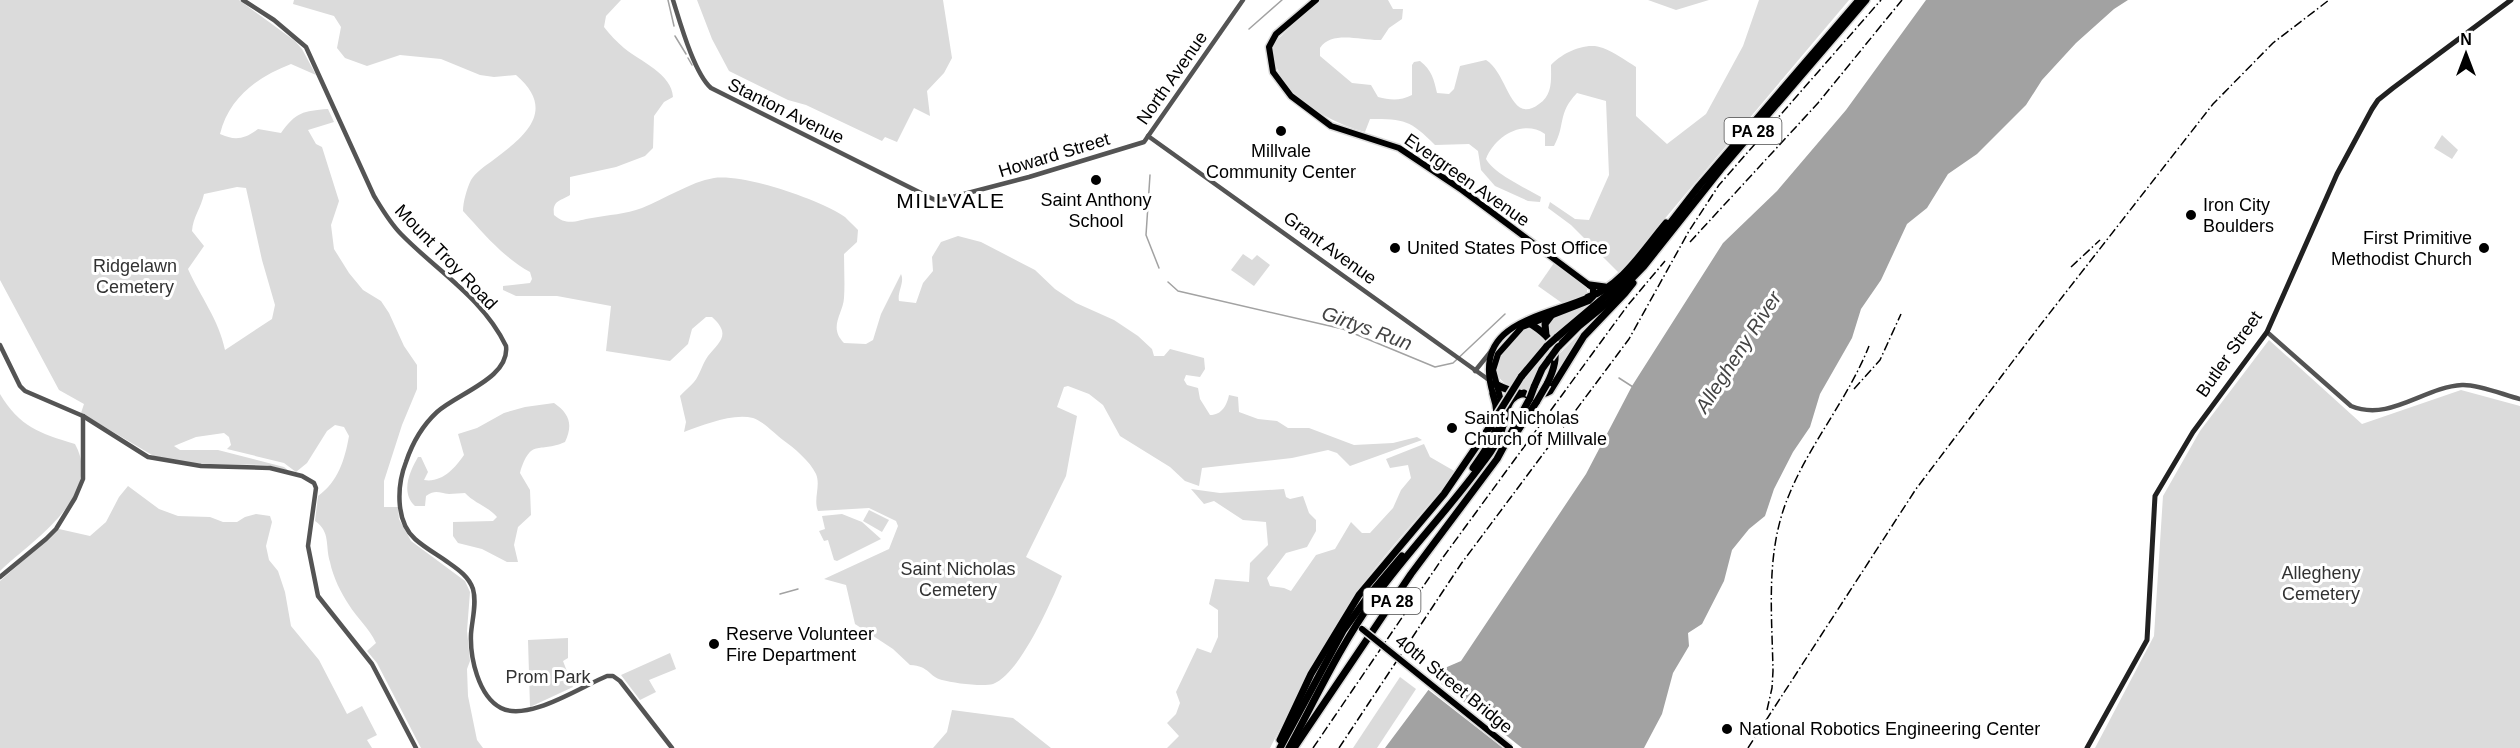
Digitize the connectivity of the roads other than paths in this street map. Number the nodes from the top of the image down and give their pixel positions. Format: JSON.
{"nodes":[{"id":1,"x":243,"y":0,"type":"edge"},
{"id":2,"x":674,"y":0,"type":"edge"},
{"id":3,"x":1243,"y":0,"type":"edge"},
{"id":4,"x":1316,"y":0,"type":"edge"},
{"id":5,"x":1859,"y":0,"type":"edge"},
{"id":6,"x":1866,"y":0,"type":"edge"},
{"id":7,"x":2511,"y":0,"type":"edge"},
{"id":8,"x":1148,"y":136,"type":"junction"},
{"id":9,"x":1144,"y":142,"type":"joint"},
{"id":10,"x":1699,"y":186,"type":"junction"},
{"id":11,"x":937,"y":201,"type":"joint"},
{"id":12,"x":1644,"y":266,"type":"junction"},
{"id":13,"x":1590,"y":285,"type":"junction"},
{"id":14,"x":1610,"y":285,"type":"junction"},
{"id":15,"x":1591,"y":296,"type":"junction"},
{"id":16,"x":1551,"y":316,"type":"junction"},
{"id":17,"x":1529,"y":323,"type":"junction"},
{"id":18,"x":2267,"y":332,"type":"junction"},
{"id":19,"x":1546,"y":335,"type":"junction"},
{"id":20,"x":0,"y":345,"type":"edge"},
{"id":21,"x":1494,"y":348,"type":"junction"},
{"id":22,"x":1475,"y":371,"type":"junction"},
{"id":23,"x":1492,"y":382,"type":"junction"},
{"id":24,"x":1493,"y":394,"type":"joint"},
{"id":25,"x":1530,"y":397,"type":"junction"},
{"id":26,"x":2520,"y":399,"type":"edge"},
{"id":27,"x":83,"y":416,"type":"junction"},
{"id":28,"x":1504,"y":417,"type":"junction"},
{"id":29,"x":1414,"y":531,"type":"junction"},
{"id":30,"x":0,"y":577,"type":"edge"},
{"id":31,"x":1369,"y":595,"type":"junction"},
{"id":32,"x":1356,"y":625,"type":"junction"},
{"id":33,"x":416,"y":748,"type":"edge"},
{"id":34,"x":672,"y":748,"type":"edge"},
{"id":35,"x":1278,"y":748,"type":"edge"},
{"id":36,"x":1289,"y":748,"type":"edge"},
{"id":37,"x":1294,"y":748,"type":"edge"},
{"id":38,"x":1510,"y":748,"type":"edge"},
{"id":39,"x":2087,"y":748,"type":"edge"}],
"edges":[{"from":1,"to":34,"type":"street","name":"Mount Troy Road"},
{"from":2,"to":11,"type":"street","name":"Stanton Avenue"},
{"from":3,"to":8,"type":"street","name":"North Avenue"},
{"from":4,"to":13,"type":"main road","name":"Evergreen Avenue"},
{"from":5,"to":10,"type":"highway","number":"PA 28"},
{"from":6,"to":12,"type":"highway","number":"PA 28"},
{"from":7,"to":18,"type":"main road","name":"Butler Street"},
{"from":8,"to":9,"type":"street","name":"North Avenue"},
{"from":8,"to":22,"type":"street","name":"Grant Avenue"},
{"from":9,"to":11,"type":"street","name":"Howard Street"},
{"from":10,"to":14,"type":"highway"},
{"from":10,"to":29,"type":"highway","number":"PA 28","bridge":true},
{"from":12,"to":25,"type":"highway","number":"PA 28","bridge":true},
{"from":12,"to":25,"type":"highway"},
{"from":13,"to":14,"type":"highway"},
{"from":13,"to":15,"type":"main road"},
{"from":14,"to":15,"type":"highway"},
{"from":15,"to":16,"type":"main road"},
{"from":15,"to":21,"type":"main road"},
{"from":16,"to":17,"type":"main road"},
{"from":16,"to":19,"type":"highway"},
{"from":17,"to":19,"type":"highway"},
{"from":17,"to":23,"type":"main road"},
{"from":18,"to":26,"type":"street"},
{"from":18,"to":39,"type":"main road","name":"Butler Street"},
{"from":19,"to":25,"type":"highway","bridge":true},
{"from":20,"to":27,"type":"street"},
{"from":21,"to":22,"type":"street"},
{"from":21,"to":23,"type":"main road"},
{"from":22,"to":23,"type":"street","name":"Grant Avenue"},
{"from":23,"to":24,"type":"main road"},
{"from":23,"to":25,"type":"highway"},
{"from":23,"to":28,"type":"main road"},
{"from":24,"to":31,"type":"highway"},
{"from":25,"to":28,"type":"highway"},
{"from":25,"to":37,"type":"highway","number":"PA 28"},
{"from":27,"to":30,"type":"street"},
{"from":27,"to":33,"type":"street"},
{"from":28,"to":32,"type":"highway"},
{"from":29,"to":31,"type":"highway"},
{"from":29,"to":35,"type":"highway","number":"PA 28"},
{"from":31,"to":32,"type":"highway"},
{"from":32,"to":35,"type":"highway"},
{"from":32,"to":36,"type":"highway"},
{"from":32,"to":38,"type":"main road","name":"40th Street Bridge","bridge":true}]}
